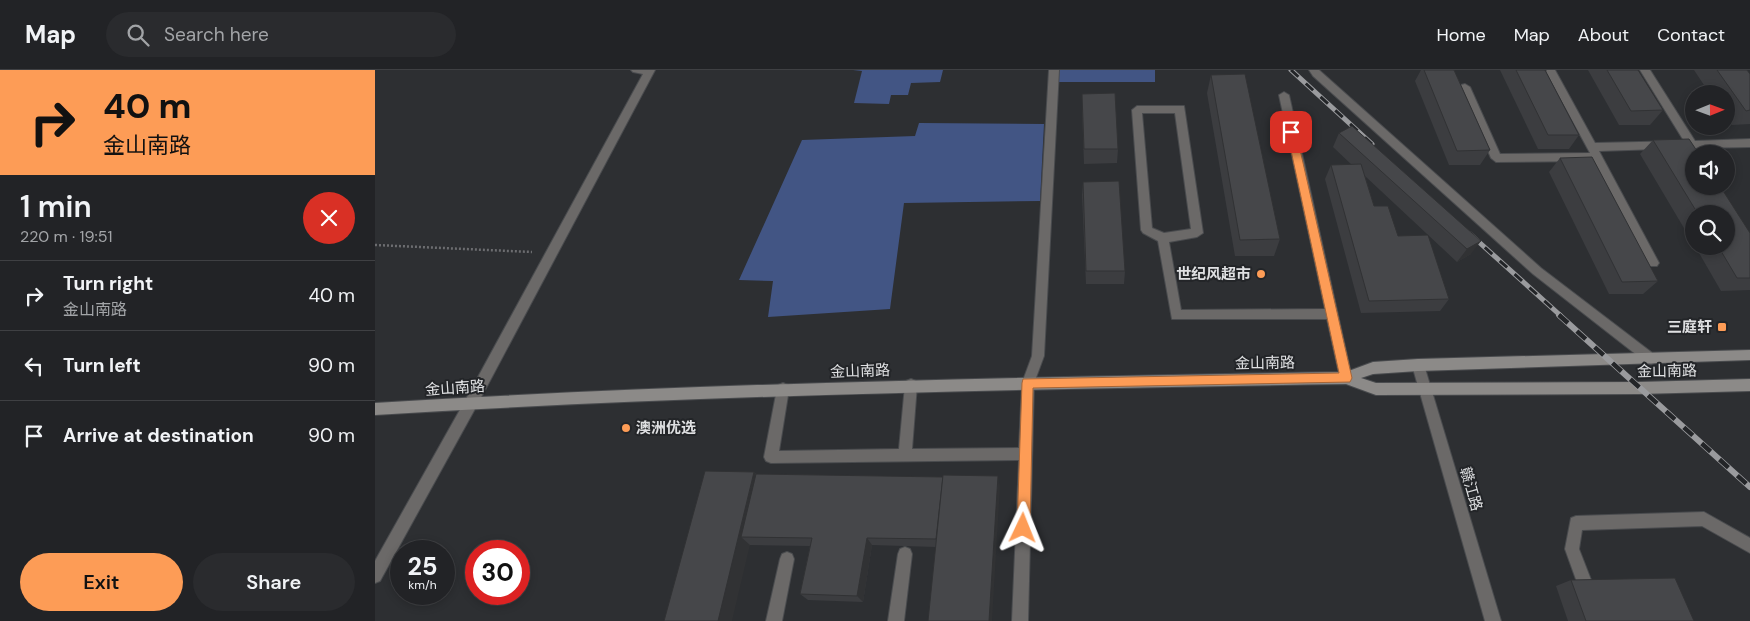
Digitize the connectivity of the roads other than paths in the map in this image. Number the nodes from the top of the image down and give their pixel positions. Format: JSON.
{"nodes":[{"id":1,"x":645,"y":70,"type":"edge"},
{"id":2,"x":1054,"y":70,"type":"edge"},
{"id":3,"x":1315,"y":70,"type":"edge"},
{"id":4,"x":1645,"y":70,"type":"edge"},
{"id":5,"x":1551,"y":72,"type":"dead end"},
{"id":6,"x":1465,"y":87,"type":"dead end"},
{"id":7,"x":1284,"y":95,"type":"dead end"},
{"id":8,"x":1750,"y":143,"type":"edge"},
{"id":9,"x":1692,"y":145,"type":"edge"},
{"id":10,"x":1732,"y":145,"type":"edge"},
{"id":11,"x":1685,"y":149,"type":"edge"},
{"id":12,"x":1594,"y":152,"type":"junction"},
{"id":13,"x":1163,"y":238,"type":"junction"},
{"id":14,"x":1653,"y":262,"type":"dead end"},
{"id":15,"x":1331,"y":314,"type":"junction"},
{"id":16,"x":1750,"y":356,"type":"edge"},
{"id":17,"x":1651,"y":359,"type":"junction"},
{"id":18,"x":1418,"y":365,"type":"junction"},
{"id":19,"x":1346,"y":378,"type":"junction"},
{"id":20,"x":1027,"y":383,"type":"junction"},
{"id":21,"x":911,"y":385,"type":"junction"},
{"id":22,"x":1750,"y":385,"type":"edge"},
{"id":23,"x":783,"y":389,"type":"junction"},
{"id":24,"x":1425,"y":389,"type":"junction"},
{"id":25,"x":471,"y":403,"type":"junction"},
{"id":26,"x":375,"y":409,"type":"edge"},
{"id":27,"x":905,"y":454,"type":"junction"},
{"id":28,"x":1026,"y":454,"type":"junction"},
{"id":29,"x":1750,"y":546,"type":"edge"},
{"id":30,"x":905,"y":554,"type":"edge"},
{"id":31,"x":787,"y":559,"type":"dead end"},
{"id":32,"x":375,"y":576,"type":"edge"},
{"id":33,"x":774,"y":621,"type":"edge"},
{"id":34,"x":896,"y":621,"type":"edge"},
{"id":35,"x":1020,"y":621,"type":"edge"},
{"id":36,"x":1493,"y":621,"type":"edge"},
{"id":37,"x":1599,"y":621,"type":"edge"}],
"edges":[{"from":1,"to":25,"type":"street"},
{"from":2,"to":20,"type":"street"},
{"from":3,"to":17,"type":"street"},
{"from":4,"to":9,"type":"street"},
{"from":5,"to":12,"type":"street"},
{"from":6,"to":12,"type":"street"},
{"from":7,"to":15,"type":"street"},
{"from":8,"to":10,"type":"street"},
{"from":11,"to":12,"type":"street"},
{"from":12,"to":14,"type":"street"},
{"from":13,"to":13,"type":"street"},
{"from":13,"to":15,"type":"street"},
{"from":15,"to":19,"type":"street"},
{"from":16,"to":17,"type":"main road","name":"金山南路"},
{"from":17,"to":18,"type":"main road","name":"金山南路"},
{"from":18,"to":19,"type":"main road","name":"金山南路"},
{"from":18,"to":24,"type":"street","name":"赣江路"},
{"from":19,"to":20,"type":"main road","name":"金山南路"},
{"from":19,"to":24,"type":"main road","name":"金山南路"},
{"from":20,"to":21,"type":"main road","name":"金山南路"},
{"from":20,"to":28,"type":"street"},
{"from":21,"to":23,"type":"main road","name":"金山南路"},
{"from":21,"to":27,"type":"street"},
{"from":22,"to":24,"type":"main road","name":"金山南路"},
{"from":23,"to":25,"type":"main road","name":"金山南路"},
{"from":23,"to":27,"type":"street"},
{"from":24,"to":36,"type":"street","name":"赣江路"},
{"from":25,"to":26,"type":"main road","name":"金山南路"},
{"from":25,"to":32,"type":"street"},
{"from":27,"to":28,"type":"street"},
{"from":28,"to":35,"type":"street"},
{"from":29,"to":37,"type":"street"},
{"from":30,"to":34,"type":"street"},
{"from":31,"to":33,"type":"street"}]}
